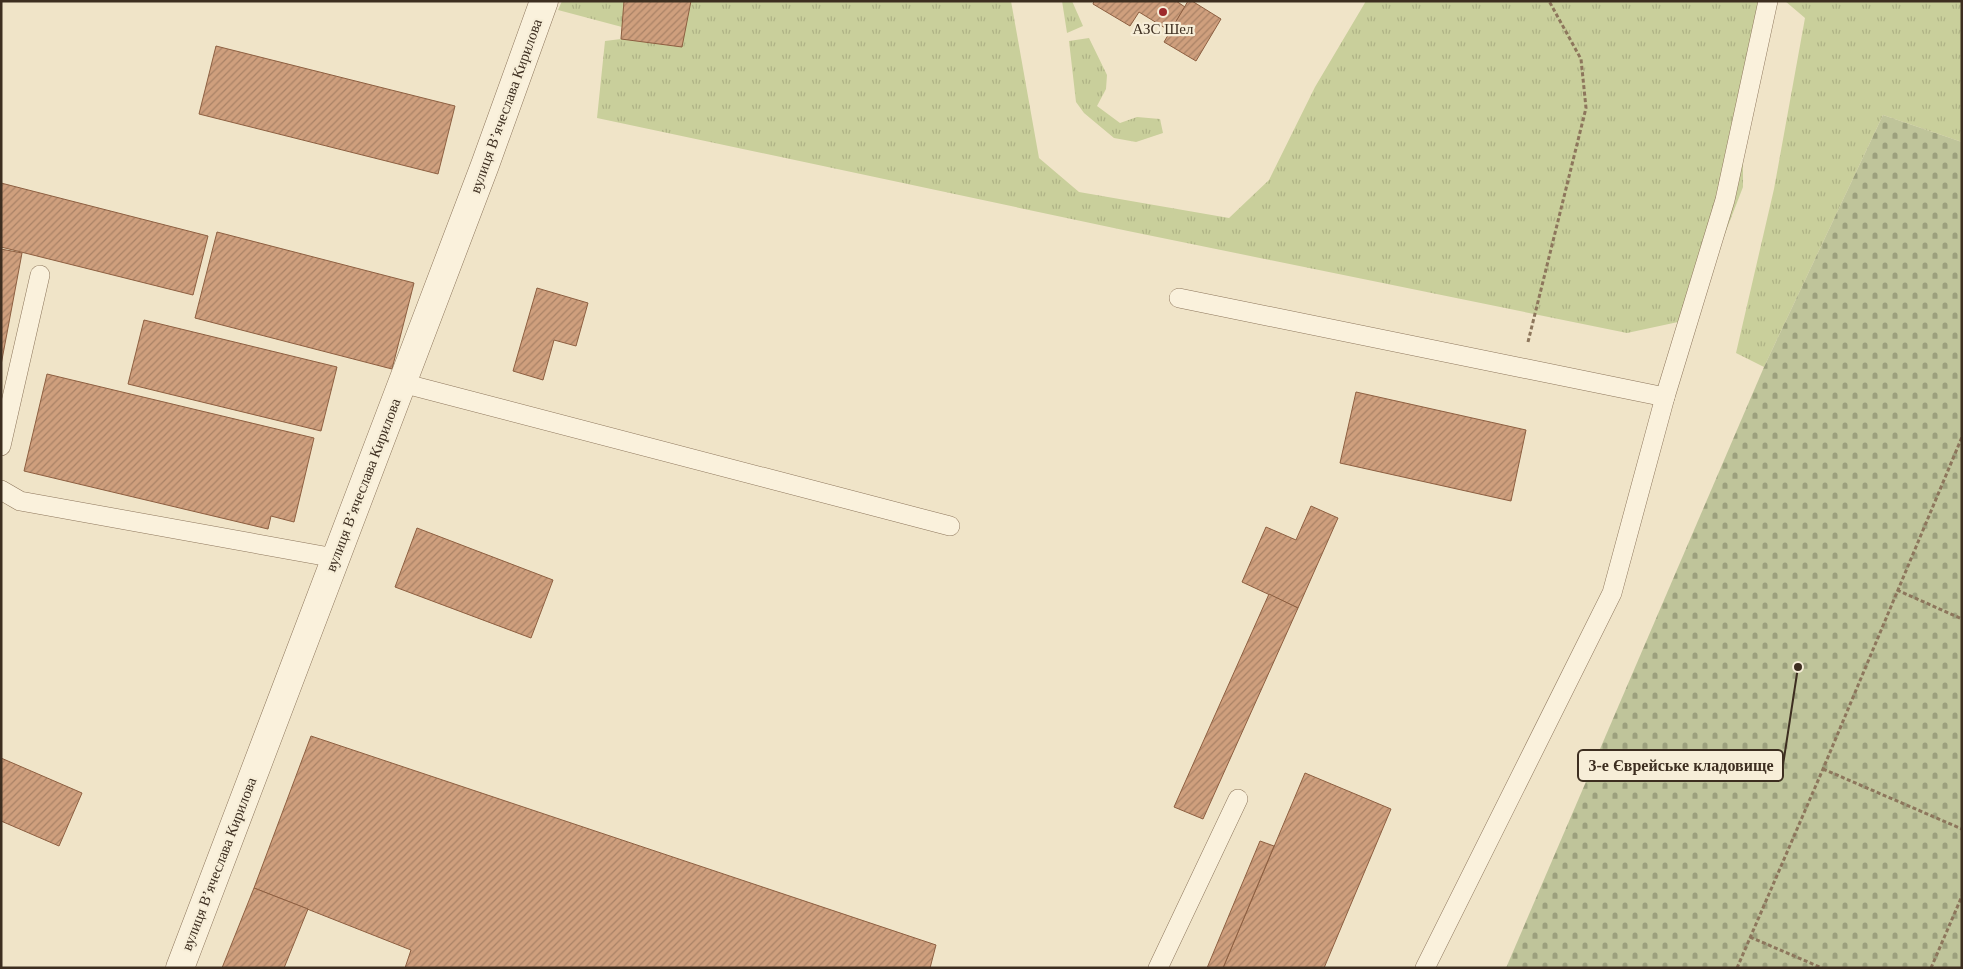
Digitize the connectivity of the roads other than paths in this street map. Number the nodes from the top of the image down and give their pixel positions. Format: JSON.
{"nodes":[{"id":1,"x":544,"y":1,"type":"edge"},
{"id":2,"x":1768,"y":1,"type":"edge"},
{"id":3,"x":40,"y":275,"type":"dead end"},
{"id":4,"x":1179,"y":298,"type":"dead end"},
{"id":5,"x":402,"y":383,"type":"junction"},
{"id":6,"x":1666,"y":397,"type":"junction"},
{"id":7,"x":1,"y":446,"type":"edge"},
{"id":8,"x":1,"y":490,"type":"edge"},
{"id":9,"x":950,"y":526,"type":"dead end"},
{"id":10,"x":336,"y":558,"type":"junction"},
{"id":11,"x":1238,"y":799,"type":"dead end"},
{"id":12,"x":180,"y":968,"type":"edge"},
{"id":13,"x":1158,"y":968,"type":"edge"},
{"id":14,"x":1424,"y":968,"type":"edge"}],
"edges":[{"from":1,"to":5,"type":"street","name":"вулиця Вʼячеслава Кирилова"},
{"from":2,"to":6,"type":"lane"},
{"from":3,"to":7,"type":"lane"},
{"from":4,"to":6,"type":"lane"},
{"from":5,"to":9,"type":"lane"},
{"from":5,"to":10,"type":"street","name":"вулиця Вʼячеслава Кирилова"},
{"from":6,"to":14,"type":"lane"},
{"from":8,"to":10,"type":"lane"},
{"from":10,"to":12,"type":"street","name":"вулиця Вʼячеслава Кирилова"},
{"from":11,"to":13,"type":"lane"}]}
